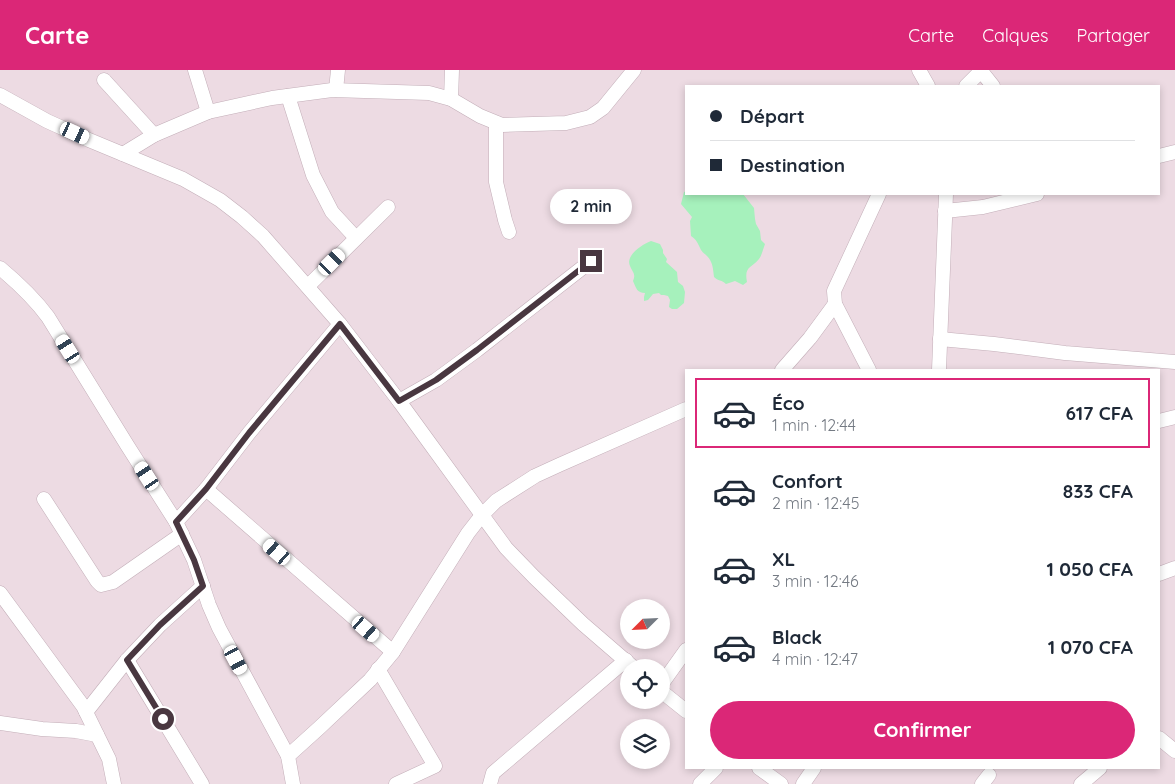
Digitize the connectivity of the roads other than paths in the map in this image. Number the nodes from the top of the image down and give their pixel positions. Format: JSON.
{"nodes":[{"id":1,"x":195,"y":70,"type":"edge"},
{"id":2,"x":338,"y":70,"type":"edge"},
{"id":3,"x":452,"y":70,"type":"edge"},
{"id":4,"x":634,"y":70,"type":"edge"},
{"id":5,"x":919,"y":70,"type":"edge"},
{"id":6,"x":982,"y":70,"type":"edge"},
{"id":7,"x":104,"y":80,"type":"dead end"},
{"id":8,"x":927,"y":85,"type":"edge"},
{"id":9,"x":967,"y":85,"type":"edge"},
{"id":10,"x":992,"y":85,"type":"edge"},
{"id":11,"x":336,"y":90,"type":"junction"},
{"id":12,"x":0,"y":95,"type":"edge"},
{"id":13,"x":288,"y":96,"type":"junction"},
{"id":14,"x":451,"y":99,"type":"junction"},
{"id":15,"x":208,"y":112,"type":"junction"},
{"id":16,"x":496,"y":123,"type":"junction"},
{"id":17,"x":154,"y":135,"type":"junction"},
{"id":18,"x":1175,"y":152,"type":"edge"},
{"id":19,"x":123,"y":154,"type":"junction"},
{"id":20,"x":1160,"y":156,"type":"edge"},
{"id":21,"x":879,"y":195,"type":"edge"},
{"id":22,"x":946,"y":195,"type":"edge"},
{"id":23,"x":1033,"y":195,"type":"edge"},
{"id":24,"x":388,"y":207,"type":"dead end"},
{"id":25,"x":944,"y":211,"type":"junction"},
{"id":26,"x":509,"y":232,"type":"dead end"},
{"id":27,"x":356,"y":238,"type":"junction"},
{"id":28,"x":591,"y":261,"type":"dead end"},
{"id":29,"x":0,"y":268,"type":"edge"},
{"id":30,"x":308,"y":286,"type":"junction"},
{"id":31,"x":836,"y":304,"type":"junction"},
{"id":32,"x":340,"y":324,"type":"junction"},
{"id":33,"x":940,"y":339,"type":"junction"},
{"id":34,"x":1175,"y":362,"type":"edge"},
{"id":35,"x":1175,"y":368,"type":"edge"},
{"id":36,"x":783,"y":369,"type":"edge"},
{"id":37,"x":868,"y":369,"type":"edge"},
{"id":38,"x":938,"y":369,"type":"edge"},
{"id":39,"x":399,"y":401,"type":"junction"},
{"id":40,"x":685,"y":409,"type":"edge"},
{"id":41,"x":1175,"y":417,"type":"edge"},
{"id":42,"x":1160,"y":421,"type":"edge"},
{"id":43,"x":206,"y":489,"type":"junction"},
{"id":44,"x":44,"y":499,"type":"dead end"},
{"id":45,"x":482,"y":515,"type":"junction"},
{"id":46,"x":179,"y":528,"type":"junction"},
{"id":47,"x":1175,"y":568,"type":"edge"},
{"id":48,"x":1160,"y":574,"type":"edge"},
{"id":49,"x":203,"y":586,"type":"junction"},
{"id":50,"x":0,"y":593,"type":"edge"},
{"id":51,"x":685,"y":651,"type":"edge"},
{"id":52,"x":393,"y":652,"type":"junction"},
{"id":53,"x":624,"y":659,"type":"edge"},
{"id":54,"x":127,"y":660,"type":"junction"},
{"id":55,"x":378,"y":669,"type":"junction"},
{"id":56,"x":620,"y":672,"type":"edge"},
{"id":57,"x":670,"y":672,"type":"edge"},
{"id":58,"x":670,"y":698,"type":"edge"},
{"id":59,"x":685,"y":710,"type":"edge"},
{"id":60,"x":86,"y":712,"type":"junction"},
{"id":61,"x":0,"y":723,"type":"edge"},
{"id":62,"x":97,"y":735,"type":"junction"},
{"id":63,"x":1160,"y":739,"type":"edge"},
{"id":64,"x":1175,"y":751,"type":"edge"},
{"id":65,"x":288,"y":756,"type":"junction"},
{"id":66,"x":715,"y":769,"type":"edge"},
{"id":67,"x":760,"y":769,"type":"edge"},
{"id":68,"x":813,"y":769,"type":"edge"},
{"id":69,"x":1098,"y":775,"type":"edge"},
{"id":70,"x":114,"y":784,"type":"edge"},
{"id":71,"x":202,"y":784,"type":"edge"},
{"id":72,"x":293,"y":784,"type":"edge"},
{"id":73,"x":396,"y":784,"type":"edge"},
{"id":74,"x":490,"y":784,"type":"edge"},
{"id":75,"x":700,"y":784,"type":"edge"},
{"id":76,"x":781,"y":784,"type":"edge"},
{"id":77,"x":803,"y":784,"type":"edge"},
{"id":78,"x":1081,"y":784,"type":"edge"}],
"edges":[{"from":1,"to":15,"type":"street"},
{"from":2,"to":11,"type":"street"},
{"from":3,"to":14,"type":"street"},
{"from":4,"to":16,"type":"street"},
{"from":5,"to":8,"type":"street"},
{"from":6,"to":9,"type":"street"},
{"from":6,"to":10,"type":"street"},
{"from":7,"to":17,"type":"street"},
{"from":11,"to":13,"type":"street"},
{"from":11,"to":14,"type":"street"},
{"from":12,"to":19,"type":"street"},
{"from":13,"to":15,"type":"street"},
{"from":13,"to":27,"type":"street"},
{"from":14,"to":16,"type":"street"},
{"from":15,"to":17,"type":"street"},
{"from":16,"to":26,"type":"street"},
{"from":17,"to":19,"type":"street"},
{"from":18,"to":20,"type":"street"},
{"from":19,"to":30,"type":"street"},
{"from":21,"to":31,"type":"street"},
{"from":22,"to":25,"type":"street"},
{"from":23,"to":25,"type":"street"},
{"from":24,"to":27,"type":"street"},
{"from":25,"to":33,"type":"street"},
{"from":27,"to":30,"type":"street"},
{"from":28,"to":39,"type":"street"},
{"from":29,"to":46,"type":"street"},
{"from":30,"to":32,"type":"street"},
{"from":31,"to":36,"type":"street"},
{"from":31,"to":37,"type":"street"},
{"from":32,"to":39,"type":"street"},
{"from":32,"to":43,"type":"street"},
{"from":33,"to":34,"type":"street"},
{"from":33,"to":38,"type":"street"},
{"from":34,"to":35,"type":"street"},
{"from":39,"to":45,"type":"street"},
{"from":40,"to":45,"type":"street"},
{"from":41,"to":42,"type":"street"},
{"from":43,"to":46,"type":"street"},
{"from":43,"to":52,"type":"street"},
{"from":44,"to":46,"type":"street"},
{"from":45,"to":52,"type":"street"},
{"from":45,"to":53,"type":"street"},
{"from":46,"to":49,"type":"street"},
{"from":47,"to":48,"type":"street"},
{"from":49,"to":54,"type":"street"},
{"from":49,"to":65,"type":"street"},
{"from":50,"to":60,"type":"street"},
{"from":51,"to":57,"type":"street"},
{"from":52,"to":55,"type":"street"},
{"from":54,"to":60,"type":"street"},
{"from":54,"to":71,"type":"street"},
{"from":55,"to":65,"type":"street"},
{"from":55,"to":73,"type":"street"},
{"from":56,"to":74,"type":"street"},
{"from":58,"to":59,"type":"street"},
{"from":60,"to":62,"type":"street"},
{"from":61,"to":62,"type":"street"},
{"from":62,"to":70,"type":"street"},
{"from":63,"to":64,"type":"street"},
{"from":65,"to":72,"type":"street"},
{"from":66,"to":75,"type":"street"},
{"from":67,"to":76,"type":"street"},
{"from":68,"to":77,"type":"street"},
{"from":69,"to":78,"type":"street"}]}
